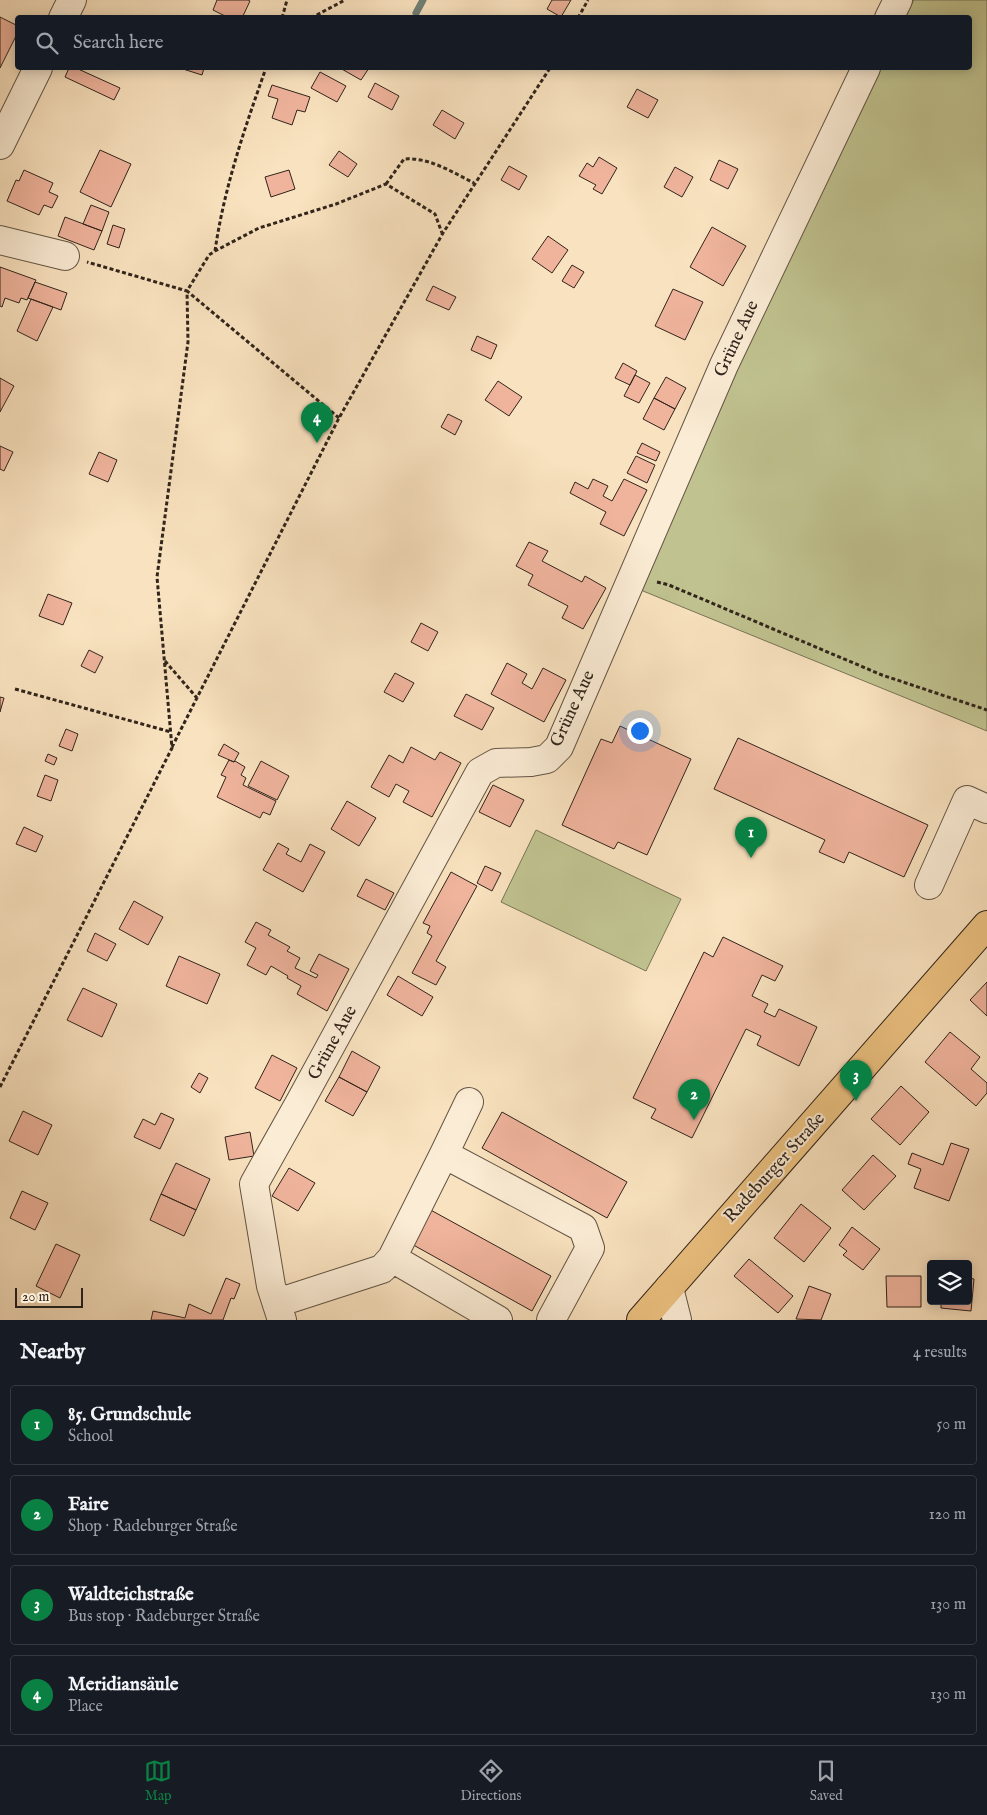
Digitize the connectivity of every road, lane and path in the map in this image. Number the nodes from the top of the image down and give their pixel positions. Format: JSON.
{"nodes":[{"id":1,"x":72,"y":0,"type":"edge"},
{"id":2,"x":287,"y":0,"type":"edge"},
{"id":3,"x":345,"y":0,"type":"edge"},
{"id":4,"x":588,"y":0,"type":"edge"},
{"id":5,"x":898,"y":0,"type":"edge"},
{"id":6,"x":64,"y":15,"type":"edge"},
{"id":7,"x":283,"y":15,"type":"edge"},
{"id":8,"x":317,"y":15,"type":"edge"},
{"id":9,"x":580,"y":15,"type":"edge"},
{"id":10,"x":891,"y":15,"type":"edge"},
{"id":11,"x":37,"y":70,"type":"edge"},
{"id":12,"x":265,"y":70,"type":"edge"},
{"id":13,"x":549,"y":70,"type":"edge"},
{"id":14,"x":865,"y":70,"type":"edge"},
{"id":15,"x":0,"y":145,"type":"edge"},
{"id":16,"x":474,"y":183,"type":"junction"},
{"id":17,"x":386,"y":184,"type":"junction"},
{"id":18,"x":443,"y":233,"type":"junction"},
{"id":19,"x":0,"y":240,"type":"edge"},
{"id":20,"x":215,"y":251,"type":"junction"},
{"id":21,"x":65,"y":256,"type":"joint"},
{"id":22,"x":187,"y":291,"type":"junction"},
{"id":23,"x":339,"y":418,"type":"junction"},
{"id":24,"x":631,"y":579,"type":"junction"},
{"id":25,"x":164,"y":659,"type":"junction"},
{"id":26,"x":15,"y":689,"type":"dead end"},
{"id":27,"x":197,"y":698,"type":"junction"},
{"id":28,"x":987,"y":710,"type":"edge"},
{"id":29,"x":170,"y":732,"type":"junction"},
{"id":30,"x":172,"y":748,"type":"junction"},
{"id":31,"x":987,"y":809,"type":"edge"},
{"id":32,"x":929,"y":885,"type":"dead end"},
{"id":33,"x":987,"y":925,"type":"edge"},
{"id":34,"x":0,"y":1087,"type":"edge"},
{"id":35,"x":469,"y":1102,"type":"dead end"},
{"id":36,"x":444,"y":1154,"type":"junction"},
{"id":37,"x":392,"y":1258,"type":"junction"},
{"id":38,"x":669,"y":1288,"type":"junction"},
{"id":39,"x":279,"y":1312,"type":"edge"},
{"id":40,"x":498,"y":1320,"type":"edge"},
{"id":41,"x":551,"y":1320,"type":"edge"},
{"id":42,"x":641,"y":1320,"type":"edge"},
{"id":43,"x":677,"y":1320,"type":"edge"}],
"edges":[{"from":1,"to":6,"type":"street"},
{"from":2,"to":7,"type":"path"},
{"from":3,"to":8,"type":"path"},
{"from":4,"to":9,"type":"path"},
{"from":5,"to":10,"type":"street"},
{"from":11,"to":15,"type":"street"},
{"from":12,"to":20,"type":"path"},
{"from":13,"to":16,"type":"path"},
{"from":14,"to":24,"type":"street","name":"Grüne Aue"},
{"from":16,"to":17,"type":"path"},
{"from":16,"to":18,"type":"path"},
{"from":17,"to":18,"type":"path"},
{"from":17,"to":20,"type":"path"},
{"from":18,"to":23,"type":"path"},
{"from":19,"to":21,"type":"street"},
{"from":20,"to":22,"type":"path"},
{"from":21,"to":22,"type":"path"},
{"from":22,"to":23,"type":"path"},
{"from":22,"to":25,"type":"path"},
{"from":23,"to":27,"type":"path"},
{"from":24,"to":28,"type":"path"},
{"from":24,"to":39,"type":"street","name":"Grüne Aue"},
{"from":25,"to":27,"type":"path"},
{"from":25,"to":29,"type":"path"},
{"from":26,"to":29,"type":"path"},
{"from":27,"to":30,"type":"path"},
{"from":29,"to":30,"type":"path"},
{"from":30,"to":34,"type":"path"},
{"from":31,"to":32,"type":"street"},
{"from":33,"to":38,"type":"main road","name":"Radeburger Straße"},
{"from":35,"to":36,"type":"street"},
{"from":36,"to":37,"type":"street"},
{"from":36,"to":41,"type":"street"},
{"from":37,"to":39,"type":"street"},
{"from":37,"to":40,"type":"street"},
{"from":38,"to":42,"type":"main road","name":"Radeburger Straße"},
{"from":38,"to":43,"type":"street"}]}
